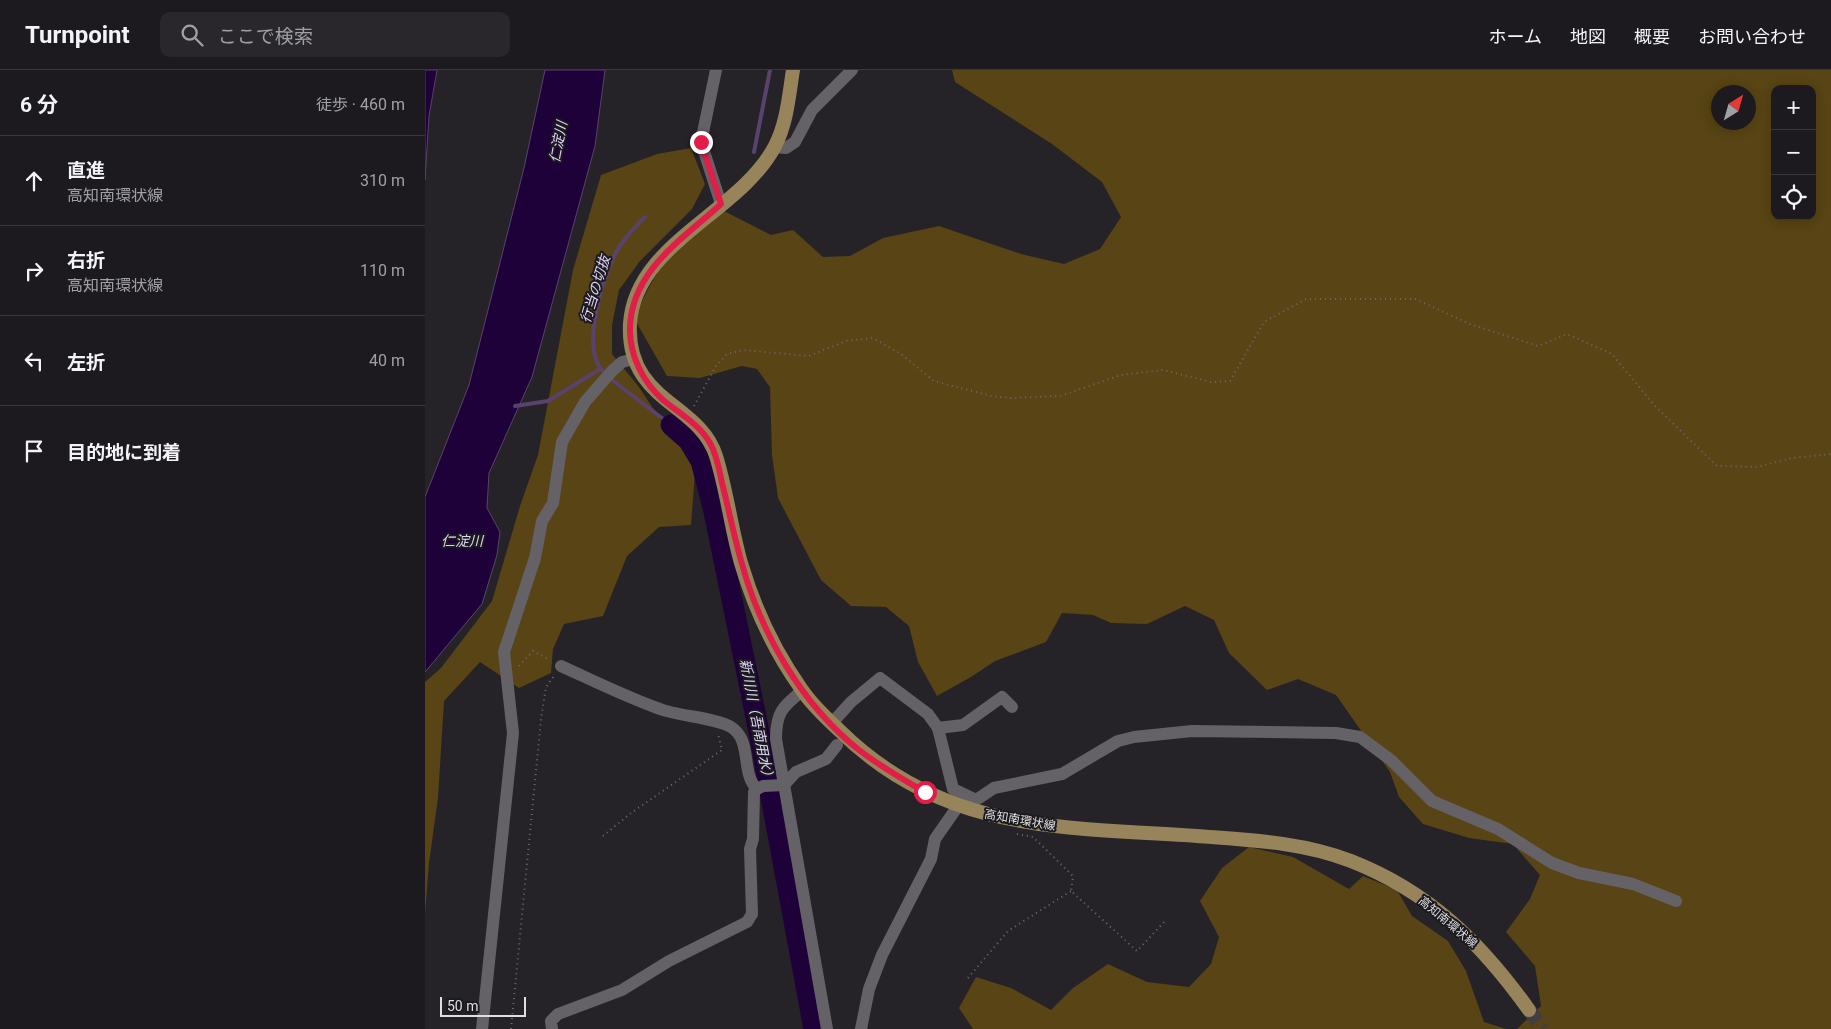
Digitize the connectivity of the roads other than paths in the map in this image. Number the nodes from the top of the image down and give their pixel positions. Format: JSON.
{"nodes":[{"id":1,"x":716,"y":70,"type":"edge"},
{"id":2,"x":793,"y":70,"type":"edge"},
{"id":3,"x":853,"y":70,"type":"edge"},
{"id":4,"x":774,"y":147,"type":"junction"},
{"id":5,"x":721,"y":204,"type":"junction"},
{"id":6,"x":634,"y":359,"type":"junction"},
{"id":7,"x":561,"y":666,"type":"road end"},
{"id":8,"x":802,"y":691,"type":"junction"},
{"id":9,"x":1012,"y":707,"type":"dead end"},
{"id":10,"x":832,"y":723,"type":"junction"},
{"id":11,"x":938,"y":728,"type":"junction"},
{"id":12,"x":837,"y":745,"type":"dead end"},
{"id":13,"x":770,"y":786,"type":"junction"},
{"id":14,"x":960,"y":800,"type":"junction"},
{"id":15,"x":1676,"y":901,"type":"dead end"},
{"id":16,"x":1529,"y":1010,"type":"tunnel mouth"},
{"id":17,"x":482,"y":1029,"type":"edge"},
{"id":18,"x":552,"y":1029,"type":"edge"},
{"id":19,"x":827,"y":1029,"type":"edge"},
{"id":20,"x":861,"y":1029,"type":"edge"}],
"edges":[{"from":1,"to":5,"type":"street"},
{"from":2,"to":4,"type":"main road","name":"高知南環状線"},
{"from":3,"to":4,"type":"street"},
{"from":4,"to":5,"type":"main road","name":"高知南環状線"},
{"from":5,"to":6,"type":"main road","name":"高知南環状線"},
{"from":6,"to":8,"type":"main road","name":"高知南環状線"},
{"from":6,"to":17,"type":"street"},
{"from":7,"to":13,"type":"street"},
{"from":8,"to":10,"type":"main road","name":"高知南環状線"},
{"from":8,"to":13,"type":"street"},
{"from":9,"to":11,"type":"street"},
{"from":10,"to":11,"type":"street"},
{"from":10,"to":14,"type":"main road","name":"高知南環状線"},
{"from":11,"to":14,"type":"street"},
{"from":12,"to":13,"type":"street"},
{"from":13,"to":18,"type":"street"},
{"from":13,"to":19,"type":"street"},
{"from":14,"to":15,"type":"street"},
{"from":14,"to":16,"type":"main road","name":"高知南環状線"},
{"from":14,"to":20,"type":"street"}]}
